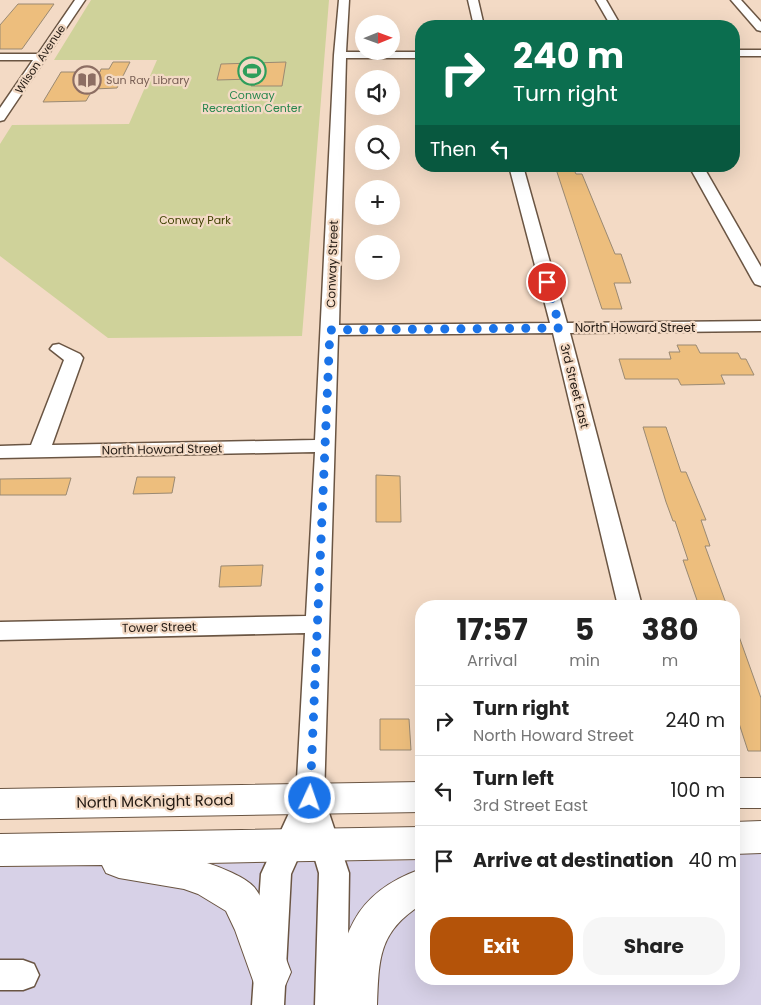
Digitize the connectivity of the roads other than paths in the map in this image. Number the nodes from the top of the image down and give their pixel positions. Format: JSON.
{"nodes":[{"id":1,"x":80,"y":0,"type":"edge"},
{"id":2,"x":344,"y":0,"type":"edge"},
{"id":3,"x":473,"y":0,"type":"edge"},
{"id":4,"x":601,"y":0,"type":"edge"},
{"id":5,"x":736,"y":0,"type":"edge"},
{"id":6,"x":478,"y":20,"type":"edge"},
{"id":7,"x":613,"y":20,"type":"edge"},
{"id":8,"x":761,"y":28,"type":"edge"},
{"id":9,"x":740,"y":53,"type":"edge"},
{"id":10,"x":761,"y":53,"type":"edge"},
{"id":11,"x":339,"y":55,"type":"junction"},
{"id":12,"x":415,"y":55,"type":"edge"},
{"id":13,"x":0,"y":57,"type":"edge"},
{"id":14,"x":42,"y":57,"type":"junction"},
{"id":15,"x":0,"y":117,"type":"edge"},
{"id":16,"x":518,"y":172,"type":"edge"},
{"id":17,"x":699,"y":172,"type":"edge"},
{"id":18,"x":761,"y":281,"type":"edge"},
{"id":19,"x":761,"y":326,"type":"edge"},
{"id":20,"x":560,"y":328,"type":"junction"},
{"id":21,"x":330,"y":330,"type":"junction"},
{"id":22,"x":59,"y":349,"type":"dead end"},
{"id":23,"x":325,"y":446,"type":"junction"},
{"id":24,"x":0,"y":452,"type":"edge"},
{"id":25,"x":39,"y":452,"type":"junction"},
{"id":26,"x":628,"y":600,"type":"edge"},
{"id":27,"x":318,"y":624,"type":"junction"},
{"id":28,"x":0,"y":630,"type":"edge"},
{"id":29,"x":740,"y":793,"type":"edge"},
{"id":30,"x":761,"y":793,"type":"edge"},
{"id":31,"x":415,"y":797,"type":"edge"},
{"id":32,"x":310,"y":798,"type":"junction"},
{"id":33,"x":0,"y":804,"type":"edge"},
{"id":34,"x":761,"y":837,"type":"edge"},
{"id":35,"x":740,"y":838,"type":"edge"},
{"id":36,"x":415,"y":843,"type":"edge"},
{"id":37,"x":308,"y":844,"type":"junction"},
{"id":38,"x":6,"y":850,"type":"edge"},
{"id":39,"x":415,"y":888,"type":"edge"},
{"id":40,"x":269,"y":988,"type":"edge"},
{"id":41,"x":331,"y":1005,"type":"edge"},
{"id":42,"x":356,"y":1005,"type":"edge"}],
"edges":[{"from":1,"to":14,"type":"street","name":"Wilson Avenue"},
{"from":2,"to":11,"type":"street","name":"Conway Street"},
{"from":3,"to":6,"type":"street"},
{"from":4,"to":7,"type":"street"},
{"from":5,"to":8,"type":"street"},
{"from":9,"to":10,"type":"street"},
{"from":11,"to":12,"type":"street"},
{"from":11,"to":21,"type":"street","name":"Conway Street"},
{"from":13,"to":14,"type":"street"},
{"from":14,"to":15,"type":"street","name":"Wilson Avenue"},
{"from":16,"to":20,"type":"street","name":"3rd Street East"},
{"from":17,"to":18,"type":"street"},
{"from":19,"to":20,"type":"street","name":"North Howard Street"},
{"from":20,"to":21,"type":"street","name":"North Howard Street"},
{"from":20,"to":26,"type":"street","name":"3rd Street East"},
{"from":21,"to":23,"type":"street","name":"Conway Street"},
{"from":22,"to":25,"type":"street"},
{"from":23,"to":25,"type":"street","name":"North Howard Street"},
{"from":23,"to":27,"type":"street","name":"Conway Street"},
{"from":24,"to":25,"type":"street","name":"North Howard Street"},
{"from":27,"to":28,"type":"street","name":"Tower Street"},
{"from":27,"to":32,"type":"street","name":"Conway Street"},
{"from":29,"to":30,"type":"main road"},
{"from":31,"to":32,"type":"main road","name":"North McKnight Road"},
{"from":32,"to":33,"type":"main road","name":"North McKnight Road"},
{"from":32,"to":37,"type":"street"},
{"from":34,"to":35,"type":"main road"},
{"from":36,"to":37,"type":"main road"},
{"from":37,"to":38,"type":"main road"},
{"from":37,"to":40,"type":"street"},
{"from":37,"to":41,"type":"street"},
{"from":38,"to":40,"type":"main road"},
{"from":39,"to":42,"type":"main road"}]}
